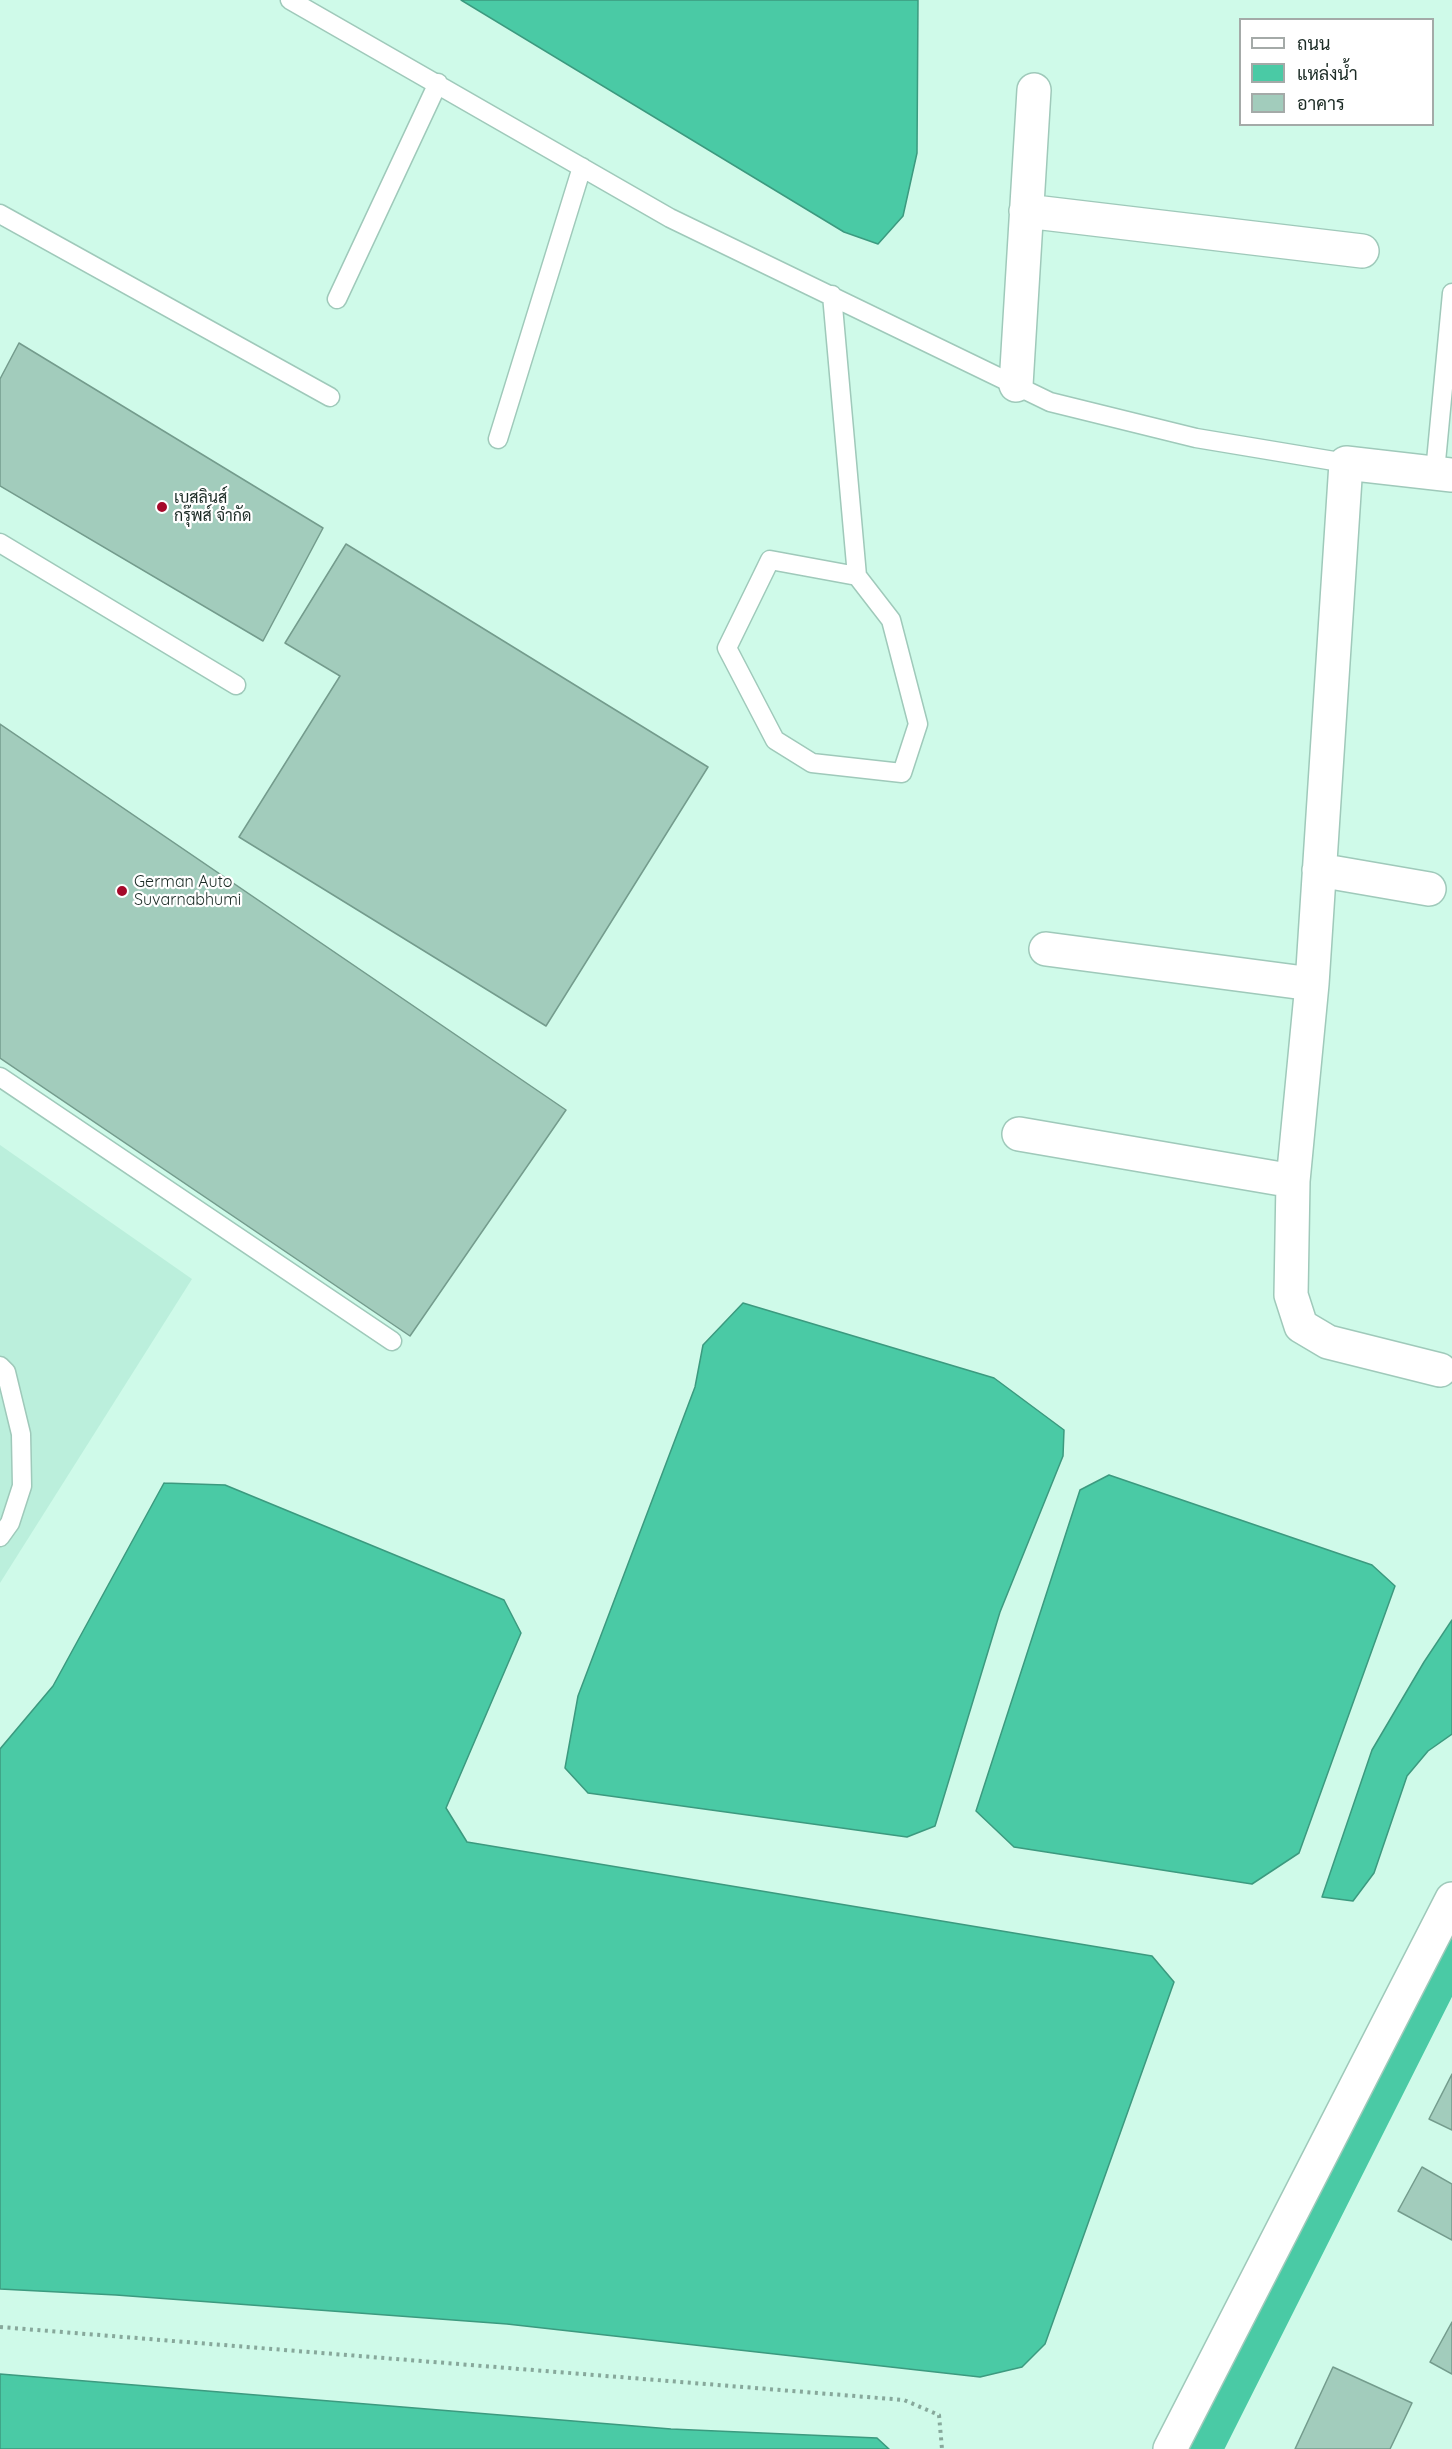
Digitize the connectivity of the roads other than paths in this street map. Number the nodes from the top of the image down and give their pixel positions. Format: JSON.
{"nodes":[{"id":1,"x":290,"y":0,"type":"edge"},
{"id":2,"x":438,"y":83,"type":"junction"},
{"id":3,"x":1034,"y":90,"type":"dead end"},
{"id":4,"x":582,"y":167,"type":"junction"},
{"id":5,"x":1026,"y":211,"type":"junction"},
{"id":6,"x":0,"y":214,"type":"edge"},
{"id":7,"x":1362,"y":251,"type":"dead end"},
{"id":8,"x":1452,"y":293,"type":"edge"},
{"id":9,"x":832,"y":295,"type":"junction"},
{"id":10,"x":337,"y":299,"type":"dead end"},
{"id":11,"x":1016,"y":385,"type":"junction"},
{"id":12,"x":330,"y":397,"type":"dead end"},
{"id":13,"x":498,"y":439,"type":"dead end"},
{"id":14,"x":1347,"y":463,"type":"junction"},
{"id":15,"x":1444,"y":474,"type":"edge"},
{"id":16,"x":0,"y":543,"type":"edge"},
{"id":17,"x":857,"y":576,"type":"junction"},
{"id":18,"x":236,"y":685,"type":"dead end"},
{"id":19,"x":1319,"y":870,"type":"junction"},
{"id":20,"x":1429,"y":889,"type":"dead end"},
{"id":21,"x":1046,"y":949,"type":"dead end"},
{"id":22,"x":1312,"y":984,"type":"junction"},
{"id":23,"x":0,"y":1077,"type":"edge"},
{"id":24,"x":1019,"y":1134,"type":"dead end"},
{"id":25,"x":1293,"y":1181,"type":"junction"},
{"id":26,"x":392,"y":1341,"type":"dead end"},
{"id":27,"x":0,"y":1366,"type":"edge"},
{"id":28,"x":1440,"y":1370,"type":"dead end"},
{"id":29,"x":0,"y":1537,"type":"edge"},
{"id":30,"x":1452,"y":1899,"type":"edge"},
{"id":31,"x":1170,"y":2449,"type":"edge"}],
"edges":[{"from":1,"to":2,"type":"lane"},
{"from":2,"to":4,"type":"lane"},
{"from":2,"to":10,"type":"lane"},
{"from":3,"to":5,"type":"street"},
{"from":4,"to":9,"type":"lane"},
{"from":4,"to":13,"type":"lane"},
{"from":5,"to":7,"type":"street"},
{"from":5,"to":11,"type":"street"},
{"from":6,"to":12,"type":"lane"},
{"from":8,"to":15,"type":"lane"},
{"from":9,"to":11,"type":"lane"},
{"from":9,"to":17,"type":"lane"},
{"from":11,"to":14,"type":"lane"},
{"from":14,"to":15,"type":"street"},
{"from":14,"to":19,"type":"street"},
{"from":16,"to":18,"type":"lane"},
{"from":17,"to":17,"type":"lane"},
{"from":19,"to":20,"type":"street"},
{"from":19,"to":22,"type":"street"},
{"from":21,"to":22,"type":"street"},
{"from":22,"to":25,"type":"street"},
{"from":23,"to":26,"type":"lane"},
{"from":24,"to":25,"type":"street"},
{"from":25,"to":28,"type":"street"},
{"from":27,"to":29,"type":"lane"},
{"from":30,"to":31,"type":"street"}]}
